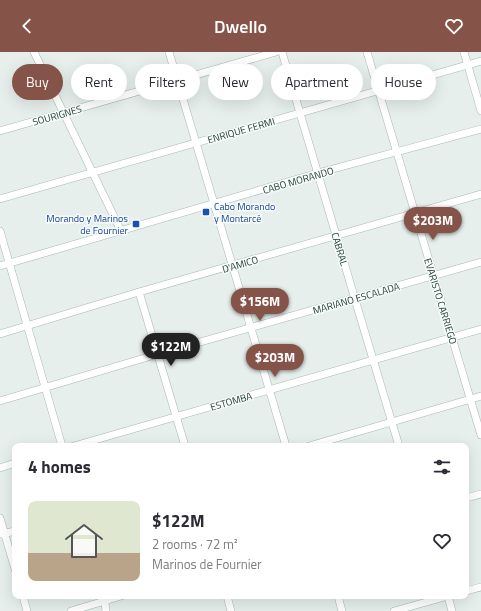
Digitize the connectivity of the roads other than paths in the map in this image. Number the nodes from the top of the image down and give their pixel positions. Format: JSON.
{"nodes":[{"id":1,"x":34,"y":52,"type":"edge"},
{"id":2,"x":170,"y":52,"type":"edge"},
{"id":3,"x":276,"y":52,"type":"edge"},
{"id":4,"x":282,"y":52,"type":"edge"},
{"id":5,"x":367,"y":52,"type":"edge"},
{"id":6,"x":464,"y":52,"type":"edge"},
{"id":7,"x":481,"y":61,"type":"edge"},
{"id":8,"x":173,"y":64,"type":"edge"},
{"id":9,"x":371,"y":64,"type":"edge"},
{"id":10,"x":468,"y":65,"type":"junction"},
{"id":11,"x":200,"y":73,"type":"edge"},
{"id":12,"x":436,"y":74,"type":"edge"},
{"id":13,"x":371,"y":91,"type":"edge"},
{"id":14,"x":135,"y":92,"type":"edge"},
{"id":15,"x":183,"y":100,"type":"edge"},
{"id":16,"x":382,"y":100,"type":"edge"},
{"id":17,"x":481,"y":111,"type":"edge"},
{"id":18,"x":64,"y":113,"type":"junction"},
{"id":19,"x":300,"y":113,"type":"junction"},
{"id":20,"x":481,"y":128,"type":"edge"},
{"id":21,"x":0,"y":131,"type":"edge"},
{"id":22,"x":196,"y":143,"type":"junction"},
{"id":23,"x":396,"y":152,"type":"junction"},
{"id":24,"x":93,"y":172,"type":"junction"},
{"id":25,"x":318,"y":173,"type":"junction"},
{"id":26,"x":481,"y":194,"type":"edge"},
{"id":27,"x":0,"y":199,"type":"edge"},
{"id":28,"x":214,"y":204,"type":"junction"},
{"id":29,"x":415,"y":214,"type":"junction"},
{"id":30,"x":0,"y":231,"type":"edge"},
{"id":31,"x":121,"y":232,"type":"junction"},
{"id":32,"x":336,"y":236,"type":"junction"},
{"id":33,"x":481,"y":262,"type":"edge"},
{"id":34,"x":10,"y":263,"type":"junction"},
{"id":35,"x":0,"y":266,"type":"edge"},
{"id":36,"x":233,"y":266,"type":"junction"},
{"id":37,"x":434,"y":276,"type":"junction"},
{"id":38,"x":139,"y":292,"type":"junction"},
{"id":39,"x":354,"y":298,"type":"junction"},
{"id":40,"x":27,"y":327,"type":"junction"},
{"id":41,"x":251,"y":328,"type":"junction"},
{"id":42,"x":481,"y":330,"type":"edge"},
{"id":43,"x":0,"y":334,"type":"edge"},
{"id":44,"x":452,"y":338,"type":"junction"},
{"id":45,"x":158,"y":354,"type":"junction"},
{"id":46,"x":373,"y":360,"type":"junction"},
{"id":47,"x":45,"y":389,"type":"junction"},
{"id":48,"x":270,"y":390,"type":"junction"},
{"id":49,"x":481,"y":396,"type":"edge"},
{"id":50,"x":471,"y":399,"type":"junction"},
{"id":51,"x":0,"y":401,"type":"edge"},
{"id":52,"x":176,"y":417,"type":"junction"},
{"id":53,"x":392,"y":422,"type":"junction"},
{"id":54,"x":481,"y":435,"type":"edge"},
{"id":55,"x":61,"y":443,"type":"edge"},
{"id":56,"x":85,"y":443,"type":"edge"},
{"id":57,"x":184,"y":443,"type":"edge"},
{"id":58,"x":285,"y":443,"type":"edge"},
{"id":59,"x":319,"y":443,"type":"edge"},
{"id":60,"x":399,"y":443,"type":"edge"},
{"id":61,"x":12,"y":464,"type":"edge"},
{"id":62,"x":0,"y":468,"type":"edge"},
{"id":63,"x":481,"y":494,"type":"edge"},
{"id":64,"x":469,"y":497,"type":"edge"},
{"id":65,"x":0,"y":518,"type":"edge"},
{"id":66,"x":12,"y":532,"type":"edge"},
{"id":67,"x":2,"y":534,"type":"edge"},
{"id":68,"x":12,"y":561,"type":"edge"},
{"id":69,"x":481,"y":587,"type":"edge"},
{"id":70,"x":469,"y":590,"type":"edge"},
{"id":71,"x":24,"y":599,"type":"edge"},
{"id":72,"x":101,"y":599,"type":"edge"},
{"id":73,"x":104,"y":599,"type":"edge"},
{"id":74,"x":228,"y":599,"type":"edge"},
{"id":75,"x":339,"y":599,"type":"edge"},
{"id":76,"x":437,"y":599,"type":"edge"},
{"id":77,"x":449,"y":599,"type":"edge"},
{"id":78,"x":28,"y":611,"type":"edge"},
{"id":79,"x":71,"y":611,"type":"edge"},
{"id":80,"x":106,"y":611,"type":"edge"},
{"id":81,"x":231,"y":611,"type":"edge"},
{"id":82,"x":342,"y":611,"type":"edge"},
{"id":83,"x":394,"y":611,"type":"edge"},
{"id":84,"x":452,"y":611,"type":"edge"}],
"edges":[{"from":1,"to":18,"type":"street"},
{"from":2,"to":8,"type":"street"},
{"from":3,"to":11,"type":"street","name":"SOURIGNES"},
{"from":4,"to":19,"type":"street","name":"CABRAL"},
{"from":5,"to":9,"type":"street","name":"EVARISTO CARRIEGO"},
{"from":6,"to":10,"type":"street"},
{"from":7,"to":10,"type":"street","name":"ENRIQUE FERMI"},
{"from":10,"to":12,"type":"street","name":"ENRIQUE FERMI"},
{"from":10,"to":17,"type":"street"},
{"from":13,"to":19,"type":"street","name":"ENRIQUE FERMI"},
{"from":14,"to":18,"type":"street","name":"SOURIGNES"},
{"from":15,"to":22,"type":"street"},
{"from":16,"to":23,"type":"street","name":"EVARISTO CARRIEGO"},
{"from":18,"to":21,"type":"street","name":"SOURIGNES"},
{"from":18,"to":24,"type":"street"},
{"from":19,"to":22,"type":"street","name":"ENRIQUE FERMI"},
{"from":19,"to":25,"type":"street","name":"CABRAL"},
{"from":20,"to":23,"type":"street","name":"CABO MORANDO"},
{"from":22,"to":24,"type":"street","name":"ENRIQUE FERMI"},
{"from":22,"to":28,"type":"street"},
{"from":23,"to":25,"type":"street","name":"CABO MORANDO"},
{"from":23,"to":29,"type":"street","name":"EVARISTO CARRIEGO"},
{"from":24,"to":27,"type":"street","name":"ENRIQUE FERMI"},
{"from":24,"to":31,"type":"street"},
{"from":25,"to":28,"type":"street","name":"CABO MORANDO"},
{"from":25,"to":32,"type":"street","name":"CABRAL"},
{"from":26,"to":29,"type":"street","name":"D'AMICO"},
{"from":28,"to":31,"type":"street","name":"CABO MORANDO"},
{"from":28,"to":36,"type":"street"},
{"from":29,"to":32,"type":"street","name":"D'AMICO"},
{"from":29,"to":37,"type":"street","name":"EVARISTO CARRIEGO"},
{"from":30,"to":34,"type":"street"},
{"from":31,"to":34,"type":"street","name":"CABO MORANDO"},
{"from":32,"to":36,"type":"street","name":"D'AMICO"},
{"from":32,"to":39,"type":"street","name":"CABRAL"},
{"from":33,"to":37,"type":"street","name":"MARIANO ESCALADA"},
{"from":34,"to":35,"type":"street","name":"CABO MORANDO"},
{"from":34,"to":40,"type":"street"},
{"from":36,"to":38,"type":"street","name":"D'AMICO"},
{"from":36,"to":41,"type":"street"},
{"from":37,"to":39,"type":"street","name":"MARIANO ESCALADA"},
{"from":37,"to":44,"type":"street","name":"EVARISTO CARRIEGO"},
{"from":38,"to":40,"type":"street","name":"D'AMICO"},
{"from":38,"to":45,"type":"street"},
{"from":39,"to":41,"type":"street","name":"MARIANO ESCALADA"},
{"from":39,"to":46,"type":"street","name":"CABRAL"},
{"from":40,"to":43,"type":"street","name":"D'AMICO"},
{"from":40,"to":47,"type":"street"},
{"from":41,"to":45,"type":"street","name":"MARIANO ESCALADA"},
{"from":41,"to":48,"type":"street"},
{"from":42,"to":44,"type":"street","name":"ESTOMBA"},
{"from":44,"to":46,"type":"street","name":"ESTOMBA"},
{"from":44,"to":50,"type":"street","name":"EVARISTO CARRIEGO"},
{"from":45,"to":47,"type":"street","name":"MARIANO ESCALADA"},
{"from":45,"to":52,"type":"street"},
{"from":46,"to":48,"type":"street","name":"ESTOMBA"},
{"from":46,"to":53,"type":"street","name":"CABRAL"},
{"from":47,"to":51,"type":"street","name":"MARIANO ESCALADA"},
{"from":47,"to":55,"type":"street"},
{"from":48,"to":52,"type":"street","name":"ESTOMBA"},
{"from":48,"to":58,"type":"street"},
{"from":49,"to":50,"type":"street"},
{"from":50,"to":53,"type":"street"},
{"from":50,"to":54,"type":"street","name":"EVARISTO CARRIEGO"},
{"from":52,"to":56,"type":"street","name":"ESTOMBA"},
{"from":52,"to":57,"type":"street"},
{"from":53,"to":59,"type":"street"},
{"from":53,"to":60,"type":"street","name":"CABRAL"},
{"from":61,"to":62,"type":"street"},
{"from":63,"to":64,"type":"street"},
{"from":65,"to":67,"type":"street"},
{"from":66,"to":67,"type":"street"},
{"from":67,"to":68,"type":"street"},
{"from":69,"to":70,"type":"street"},
{"from":71,"to":78,"type":"street"},
{"from":72,"to":79,"type":"street"},
{"from":73,"to":80,"type":"street"},
{"from":74,"to":81,"type":"street"},
{"from":75,"to":82,"type":"street"},
{"from":76,"to":83,"type":"street"},
{"from":77,"to":84,"type":"street"}]}
